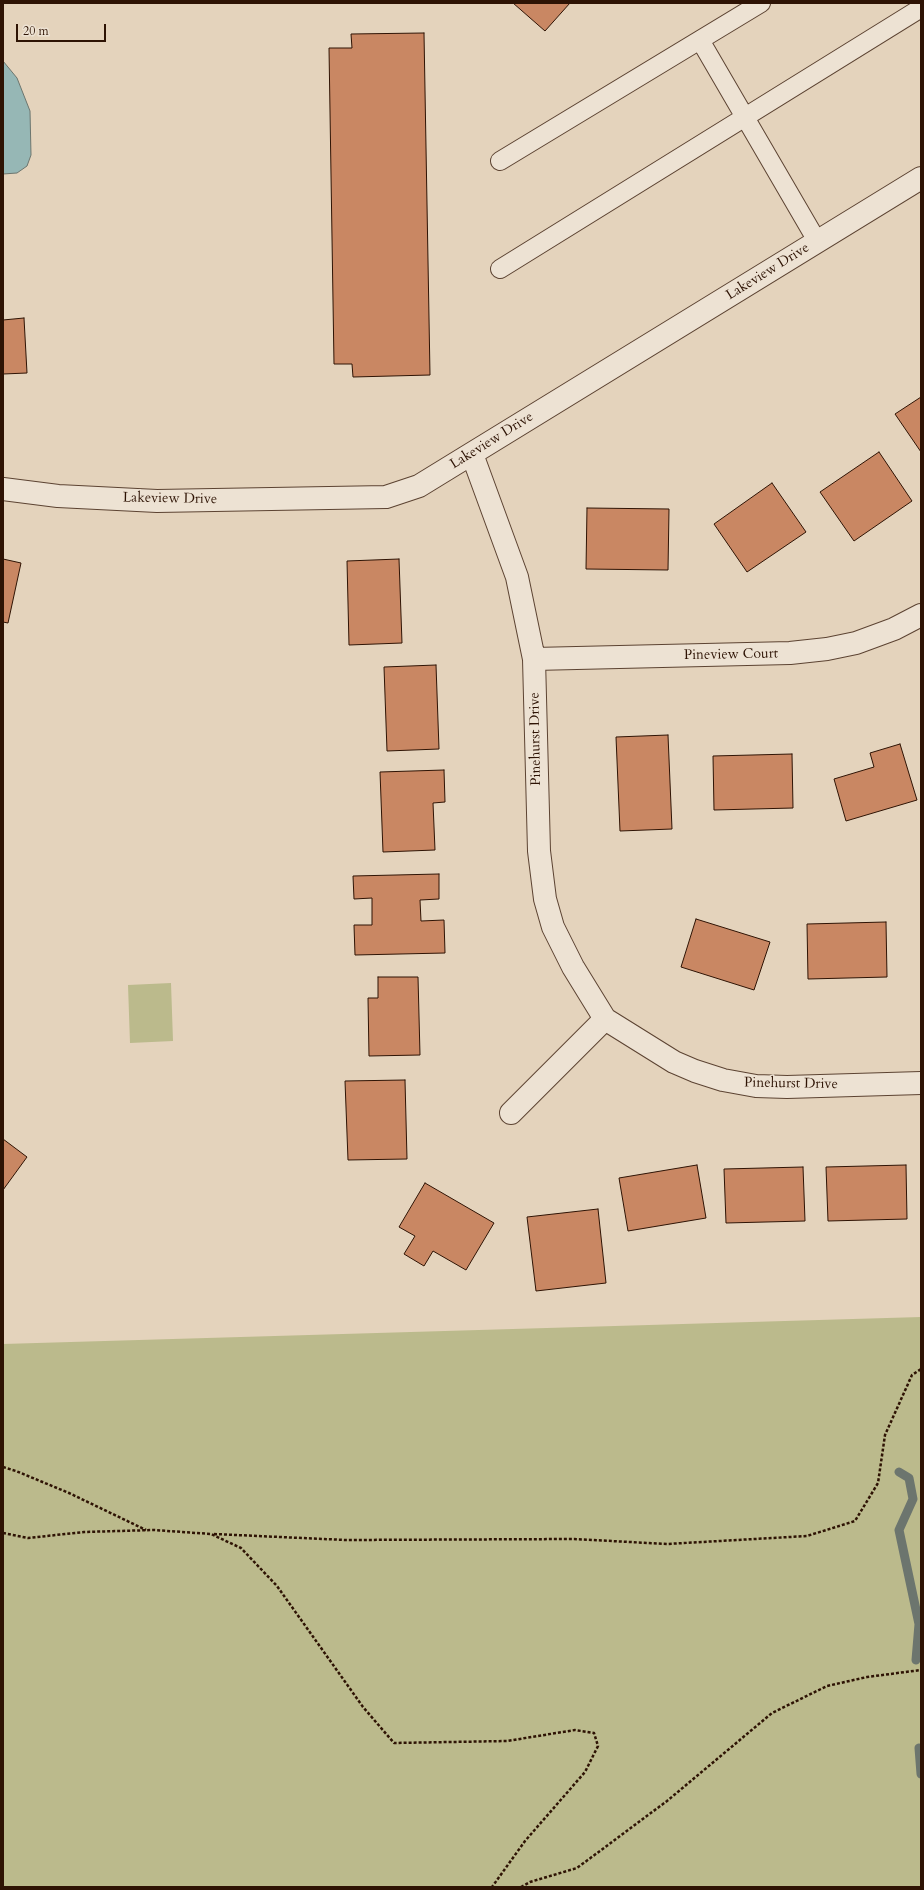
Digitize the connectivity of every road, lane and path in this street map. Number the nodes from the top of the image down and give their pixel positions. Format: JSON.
{"nodes":[{"id":1,"x":761,"y":3,"type":"edge"},
{"id":2,"x":921,"y":8,"type":"edge"},
{"id":3,"x":700,"y":40,"type":"junction"},
{"id":4,"x":746,"y":117,"type":"junction"},
{"id":5,"x":500,"y":161,"type":"dead end"},
{"id":6,"x":921,"y":178,"type":"edge"},
{"id":7,"x":817,"y":241,"type":"junction"},
{"id":8,"x":500,"y":269,"type":"dead end"},
{"id":9,"x":472,"y":454,"type":"junction"},
{"id":10,"x":3,"y":489,"type":"edge"},
{"id":11,"x":921,"y":615,"type":"edge"},
{"id":12,"x":534,"y":659,"type":"junction"},
{"id":13,"x":605,"y":1019,"type":"junction"},
{"id":14,"x":921,"y":1083,"type":"edge"},
{"id":15,"x":511,"y":1113,"type":"dead end"},
{"id":16,"x":921,"y":1369,"type":"edge"},
{"id":17,"x":3,"y":1468,"type":"edge"},
{"id":18,"x":146,"y":1530,"type":"junction"},
{"id":19,"x":3,"y":1533,"type":"edge"},
{"id":20,"x":211,"y":1534,"type":"junction"},
{"id":21,"x":921,"y":1670,"type":"edge"},
{"id":22,"x":492,"y":1887,"type":"edge"},
{"id":23,"x":521,"y":1887,"type":"edge"}],
"edges":[{"from":1,"to":3,"type":"lane"},
{"from":2,"to":4,"type":"lane"},
{"from":3,"to":4,"type":"lane"},
{"from":3,"to":5,"type":"lane"},
{"from":4,"to":7,"type":"lane"},
{"from":4,"to":8,"type":"lane"},
{"from":6,"to":7,"type":"street","name":"Lakeview Drive"},
{"from":7,"to":9,"type":"street","name":"Lakeview Drive"},
{"from":9,"to":10,"type":"street","name":"Lakeview Drive"},
{"from":9,"to":12,"type":"street","name":"Pinehurst Drive"},
{"from":11,"to":12,"type":"street","name":"Pineview Court"},
{"from":12,"to":13,"type":"street","name":"Pinehurst Drive"},
{"from":13,"to":14,"type":"street","name":"Pinehurst Drive"},
{"from":13,"to":15,"type":"street"},
{"from":16,"to":20,"type":"path"},
{"from":17,"to":18,"type":"path"},
{"from":18,"to":19,"type":"path"},
{"from":18,"to":20,"type":"path"},
{"from":20,"to":22,"type":"path"},
{"from":21,"to":23,"type":"path"}]}
